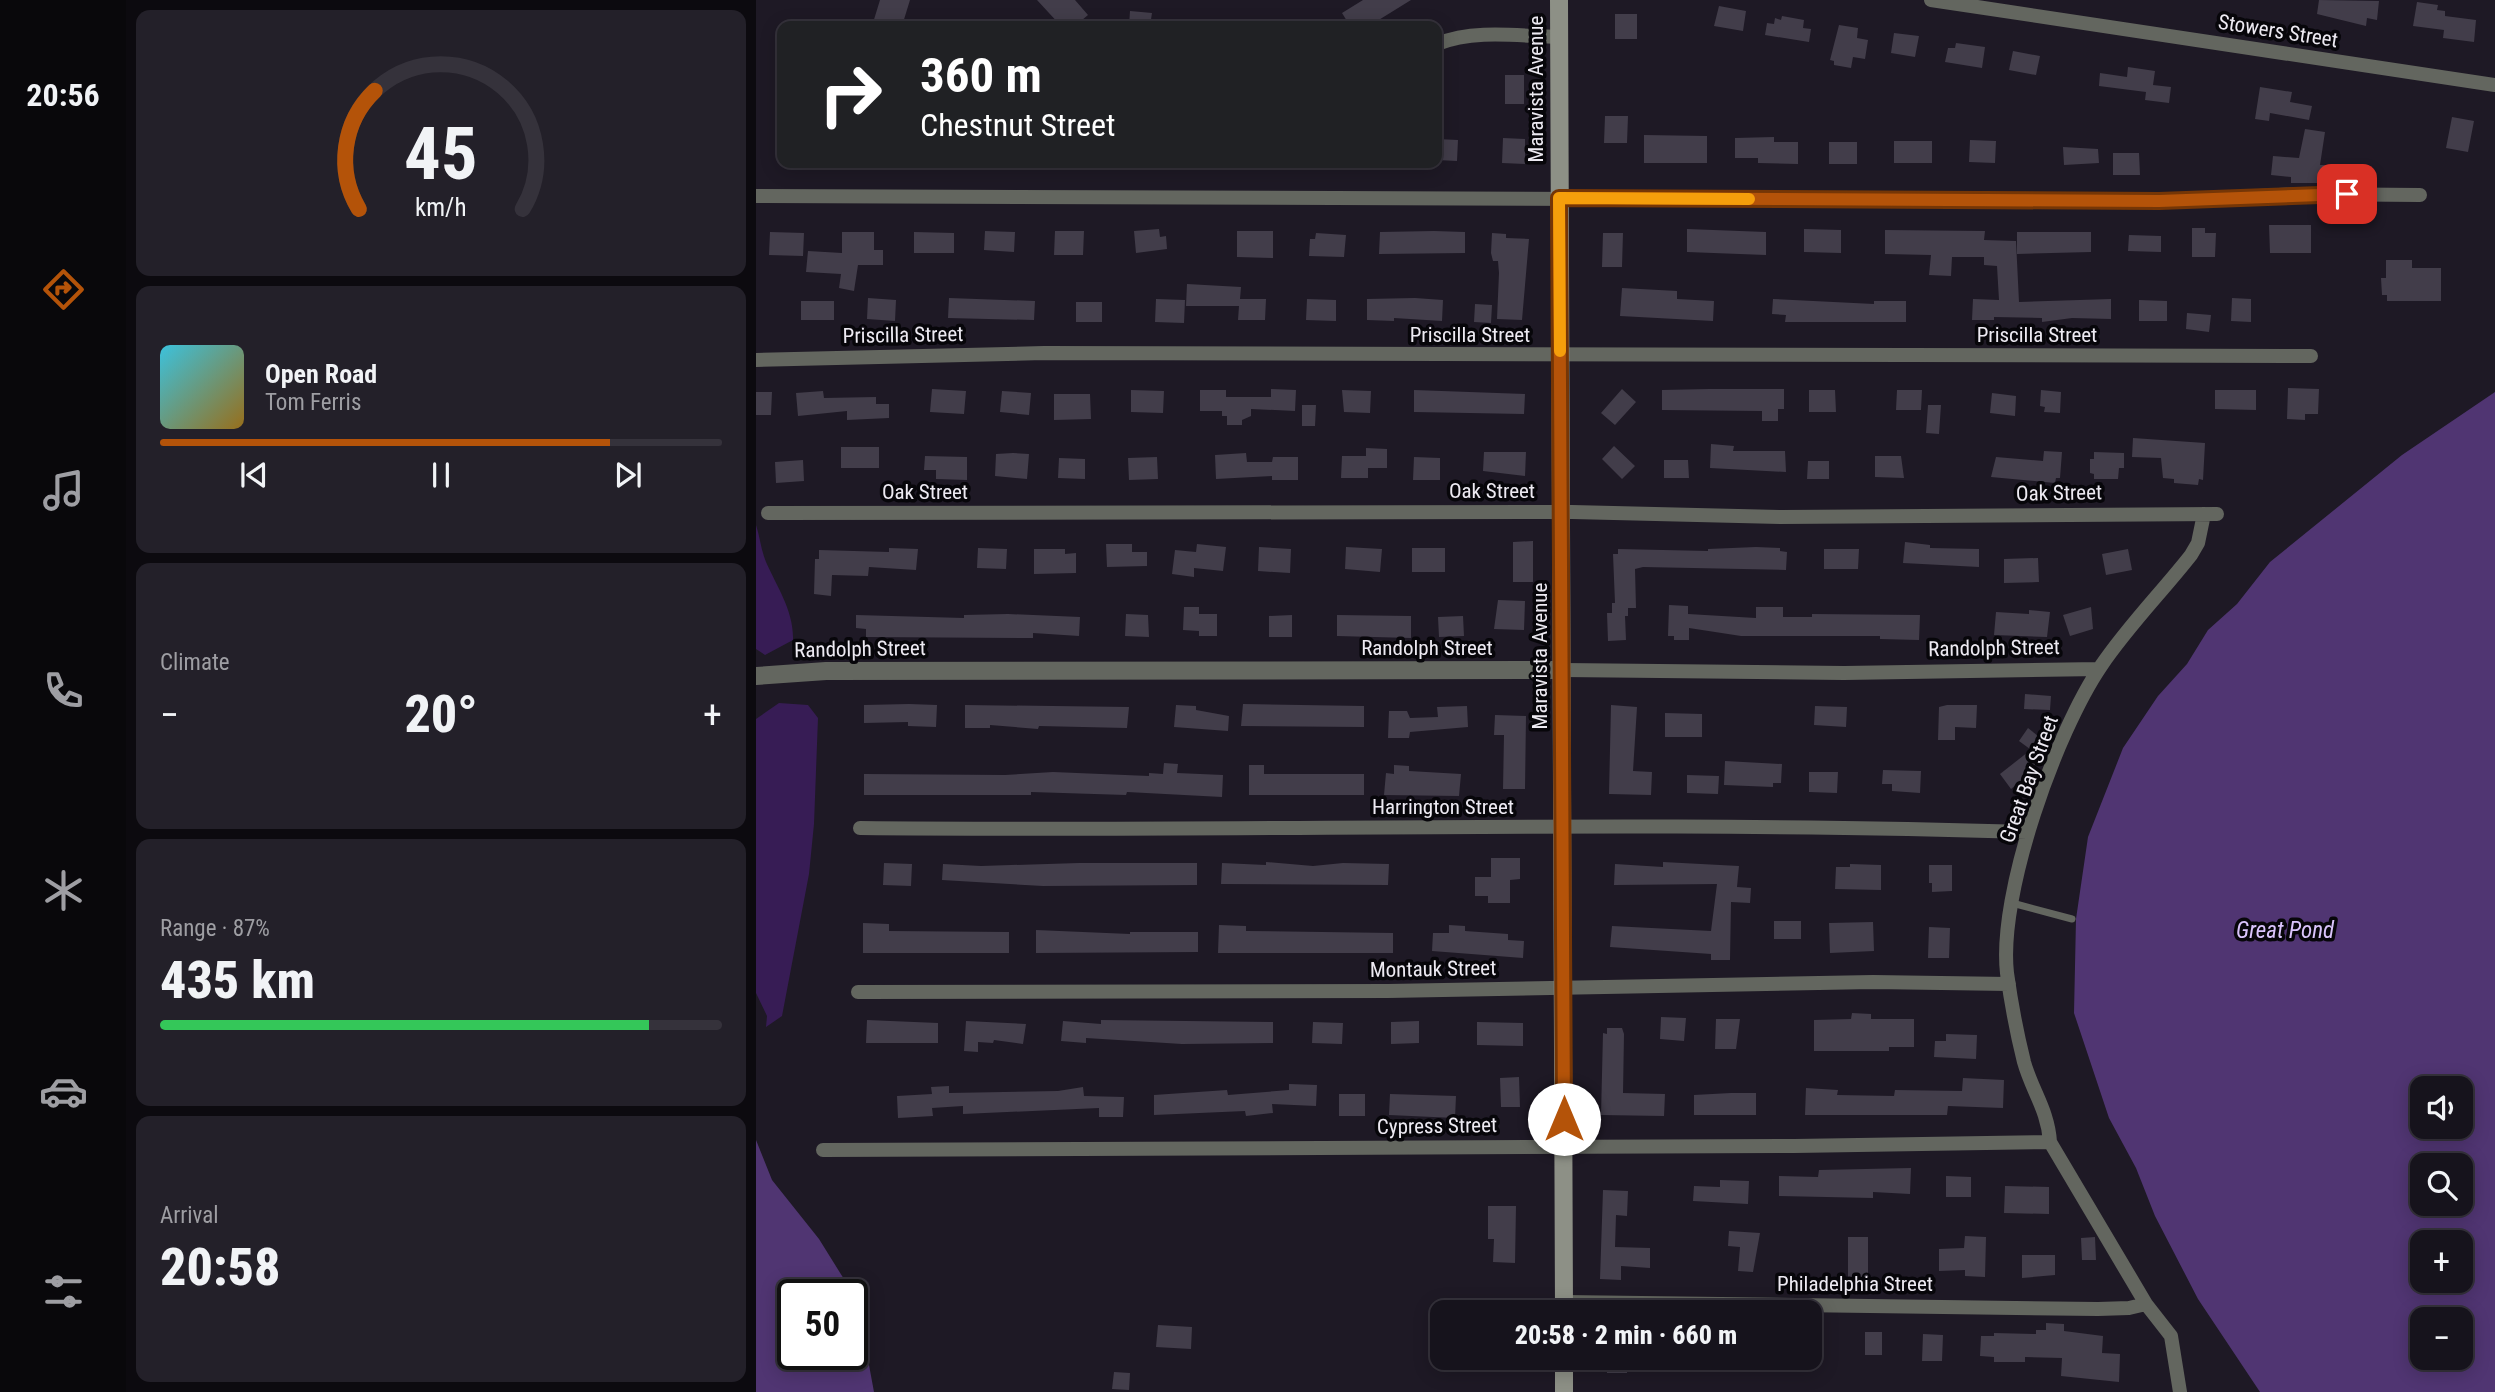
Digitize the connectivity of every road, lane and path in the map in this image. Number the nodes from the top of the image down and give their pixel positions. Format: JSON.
{"nodes":[{"id":1,"x":1559,"y":0,"type":"edge"},
{"id":2,"x":1931,"y":0,"type":"edge"},
{"id":3,"x":1558,"y":37,"type":"junction"},
{"id":4,"x":1442,"y":42,"type":"edge"},
{"id":5,"x":2495,"y":85,"type":"edge"},
{"id":6,"x":2420,"y":195,"type":"dead end"},
{"id":7,"x":756,"y":196,"type":"edge"},
{"id":8,"x":1559,"y":198,"type":"junction"},
{"id":9,"x":2311,"y":356,"type":"dead end"},
{"id":10,"x":1560,"y":357,"type":"junction"},
{"id":11,"x":756,"y":360,"type":"edge"},
{"id":12,"x":768,"y":513,"type":"dead end"},
{"id":13,"x":1561,"y":513,"type":"junction"},
{"id":14,"x":2210,"y":514,"type":"joint"},
{"id":15,"x":2099,"y":669,"type":"junction"},
{"id":16,"x":1563,"y":670,"type":"junction"},
{"id":17,"x":756,"y":676,"type":"edge"},
{"id":18,"x":1563,"y":827,"type":"junction"},
{"id":19,"x":860,"y":828,"type":"dead end"},
{"id":20,"x":2027,"y":832,"type":"junction"},
{"id":21,"x":2012,"y":903,"type":"junction"},
{"id":22,"x":2072,"y":919,"type":"dead end"},
{"id":23,"x":2009,"y":984,"type":"junction"},
{"id":24,"x":1564,"y":989,"type":"junction"},
{"id":25,"x":858,"y":992,"type":"dead end"},
{"id":26,"x":2050,"y":1142,"type":"junction"},
{"id":27,"x":1564,"y":1146,"type":"junction"},
{"id":28,"x":823,"y":1150,"type":"dead end"},
{"id":29,"x":1564,"y":1300,"type":"edge"},
{"id":30,"x":2146,"y":1304,"type":"junction"},
{"id":31,"x":1822,"y":1308,"type":"edge"},
{"id":32,"x":1564,"y":1370,"type":"edge"},
{"id":33,"x":1564,"y":1392,"type":"edge"},
{"id":34,"x":2180,"y":1392,"type":"edge"}],
"edges":[{"from":1,"to":3,"type":"main road","name":"Maravista Avenue"},
{"from":2,"to":5,"type":"street","name":"Stowers Street"},
{"from":3,"to":4,"type":"street"},
{"from":3,"to":8,"type":"main road","name":"Maravista Avenue"},
{"from":6,"to":8,"type":"street"},
{"from":7,"to":8,"type":"street"},
{"from":8,"to":10,"type":"main road","name":"Maravista Avenue"},
{"from":9,"to":10,"type":"street","name":"Priscilla Street"},
{"from":10,"to":11,"type":"street","name":"Priscilla Street"},
{"from":10,"to":13,"type":"main road","name":"Maravista Avenue"},
{"from":12,"to":13,"type":"street","name":"Oak Street"},
{"from":13,"to":14,"type":"street","name":"Oak Street"},
{"from":13,"to":16,"type":"main road","name":"Maravista Avenue"},
{"from":14,"to":15,"type":"street","name":"Great Bay Street"},
{"from":15,"to":16,"type":"street","name":"Randolph Street"},
{"from":15,"to":20,"type":"street","name":"Great Bay Street"},
{"from":16,"to":17,"type":"street","name":"Randolph Street"},
{"from":16,"to":18,"type":"main road","name":"Maravista Avenue"},
{"from":18,"to":19,"type":"street","name":"Harrington Street"},
{"from":18,"to":20,"type":"street","name":"Harrington Street"},
{"from":18,"to":24,"type":"main road","name":"Maravista Avenue"},
{"from":20,"to":21,"type":"street","name":"Great Bay Street"},
{"from":21,"to":22,"type":"lane"},
{"from":21,"to":23,"type":"street","name":"Great Bay Street"},
{"from":23,"to":24,"type":"street","name":"Montauk Street"},
{"from":23,"to":26,"type":"street","name":"Great Bay Street"},
{"from":24,"to":25,"type":"street","name":"Montauk Street"},
{"from":24,"to":27,"type":"main road","name":"Maravista Avenue"},
{"from":26,"to":27,"type":"street","name":"Cypress Street"},
{"from":26,"to":30,"type":"street","name":"Great Bay Street"},
{"from":27,"to":28,"type":"street","name":"Cypress Street"},
{"from":27,"to":29,"type":"main road","name":"Maravista Avenue"},
{"from":30,"to":31,"type":"street","name":"Philadelphia Street"},
{"from":30,"to":34,"type":"street","name":"Great Bay Street"},
{"from":32,"to":33,"type":"main road"}]}
